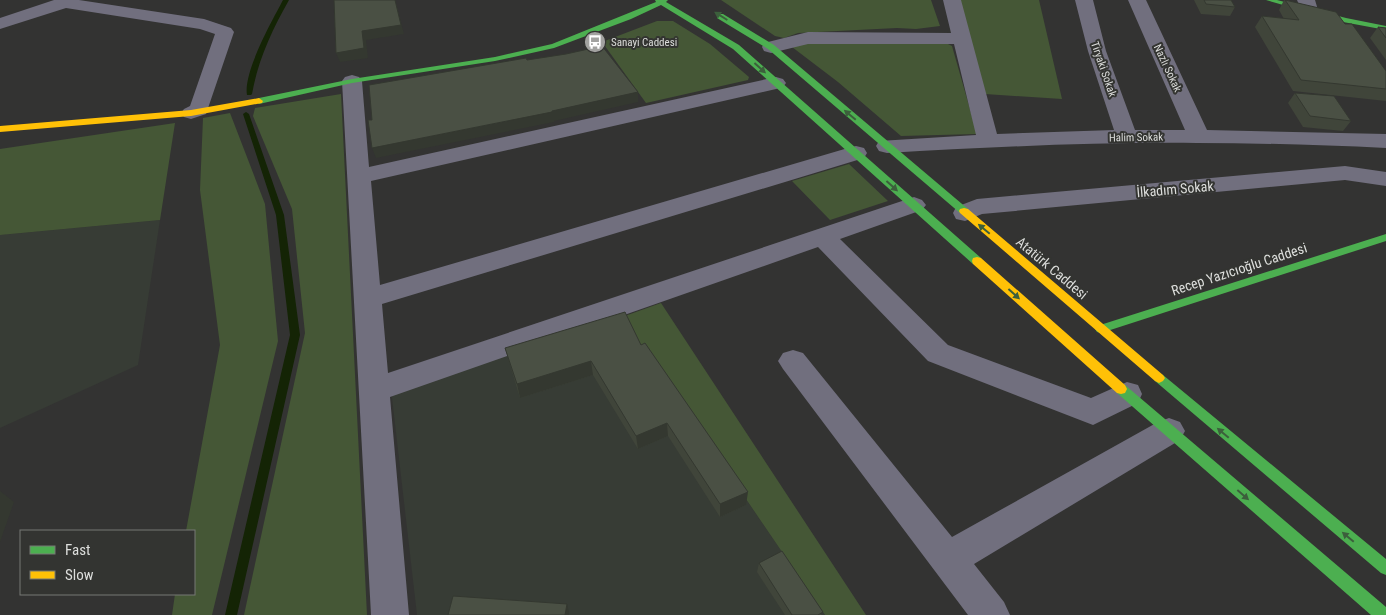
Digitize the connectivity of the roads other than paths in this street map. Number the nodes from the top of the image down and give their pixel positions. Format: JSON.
{"nodes":[{"id":1,"x":952,"y":0,"type":"edge"},
{"id":2,"x":1084,"y":0,"type":"edge"},
{"id":3,"x":1137,"y":0,"type":"edge"},
{"id":4,"x":1269,"y":0,"type":"edge"},
{"id":5,"x":64,"y":1,"type":"edge"},
{"id":6,"x":662,"y":1,"type":"edge"},
{"id":7,"x":1308,"y":5,"type":"edge"},
{"id":8,"x":707,"y":8,"type":"dead end"},
{"id":9,"x":1346,"y":20,"type":"junction"},
{"id":10,"x":0,"y":24,"type":"edge"},
{"id":11,"x":1386,"y":28,"type":"edge"},
{"id":12,"x":962,"y":39,"type":"junction"},
{"id":13,"x":1363,"y":44,"type":"edge"},
{"id":14,"x":771,"y":47,"type":"junction"},
{"id":15,"x":352,"y":82,"type":"junction"},
{"id":16,"x":776,"y":83,"type":"junction"},
{"id":17,"x":191,"y":113,"type":"junction"},
{"id":18,"x":0,"y":129,"type":"edge"},
{"id":19,"x":1127,"y":136,"type":"junction"},
{"id":20,"x":1199,"y":136,"type":"junction"},
{"id":21,"x":988,"y":141,"type":"junction"},
{"id":22,"x":1386,"y":141,"type":"edge"},
{"id":23,"x":887,"y":146,"type":"junction"},
{"id":24,"x":856,"y":153,"type":"junction"},
{"id":25,"x":360,"y":176,"type":"junction"},
{"id":26,"x":1386,"y":179,"type":"edge"},
{"id":27,"x":914,"y":205,"type":"junction"},
{"id":28,"x":965,"y":213,"type":"junction"},
{"id":29,"x":823,"y":237,"type":"junction"},
{"id":30,"x":1386,"y":237,"type":"edge"},
{"id":31,"x":367,"y":299,"type":"junction"},
{"id":32,"x":1101,"y":329,"type":"junction"},
{"id":33,"x":794,"y":360,"type":"dead end"},
{"id":34,"x":373,"y":390,"type":"junction"},
{"id":35,"x":1127,"y":394,"type":"junction"},
{"id":36,"x":1169,"y":431,"type":"junction"},
{"id":37,"x":948,"y":559,"type":"junction"},
{"id":38,"x":1386,"y":568,"type":"edge"},
{"id":39,"x":1374,"y":613,"type":"edge"},
{"id":40,"x":390,"y":615,"type":"edge"},
{"id":41,"x":992,"y":615,"type":"edge"}],
"edges":[{"from":1,"to":12,"type":"street"},
{"from":2,"to":19,"type":"street","name":"Tiryaki Sokak"},
{"from":3,"to":20,"type":"street","name":"Nazlı Sokak"},
{"from":4,"to":7,"type":"main road"},
{"from":5,"to":10,"type":"street"},
{"from":5,"to":17,"type":"street"},
{"from":6,"to":15,"type":"main road"},
{"from":6,"to":16,"type":"main road","one_way":true},
{"from":7,"to":9,"type":"main road"},
{"from":14,"to":8,"type":"main road","name":"Atatürk Caddesi","one_way":true},
{"from":9,"to":11,"type":"main road"},
{"from":9,"to":13,"type":"street"},
{"from":12,"to":14,"type":"street"},
{"from":12,"to":21,"type":"street"},
{"from":23,"to":14,"type":"main road","name":"Atatürk Caddesi","one_way":true},
{"from":15,"to":17,"type":"main road"},
{"from":15,"to":25,"type":"street"},
{"from":16,"to":24,"type":"main road"},
{"from":16,"to":25,"type":"street"},
{"from":17,"to":18,"type":"main road"},
{"from":19,"to":20,"type":"street","name":"Halim Sokak"},
{"from":19,"to":21,"type":"street","name":"Halim Sokak"},
{"from":20,"to":22,"type":"street","name":"Halim Sokak"},
{"from":21,"to":23,"type":"street","name":"Halim Sokak"},
{"from":23,"to":28,"type":"main road","name":"Atatürk Caddesi"},
{"from":24,"to":27,"type":"main road","one_way":true},
{"from":24,"to":31,"type":"street"},
{"from":25,"to":31,"type":"street"},
{"from":26,"to":28,"type":"street","name":"İlkadım Sokak"},
{"from":27,"to":29,"type":"street"},
{"from":27,"to":35,"type":"main road","one_way":true},
{"from":32,"to":28,"type":"main road","name":"Atatürk Caddesi","one_way":true},
{"from":29,"to":34,"type":"street"},
{"from":29,"to":35,"type":"street"},
{"from":30,"to":32,"type":"main road","name":"Recep Yazıcıoğlu Caddesi"},
{"from":31,"to":34,"type":"street"},
{"from":38,"to":32,"type":"main road","name":"Atatürk Caddesi","one_way":true},
{"from":33,"to":37,"type":"street"},
{"from":34,"to":40,"type":"street"},
{"from":35,"to":36,"type":"main road"},
{"from":36,"to":37,"type":"street"},
{"from":36,"to":39,"type":"main road","one_way":true},
{"from":37,"to":41,"type":"street"}]}
